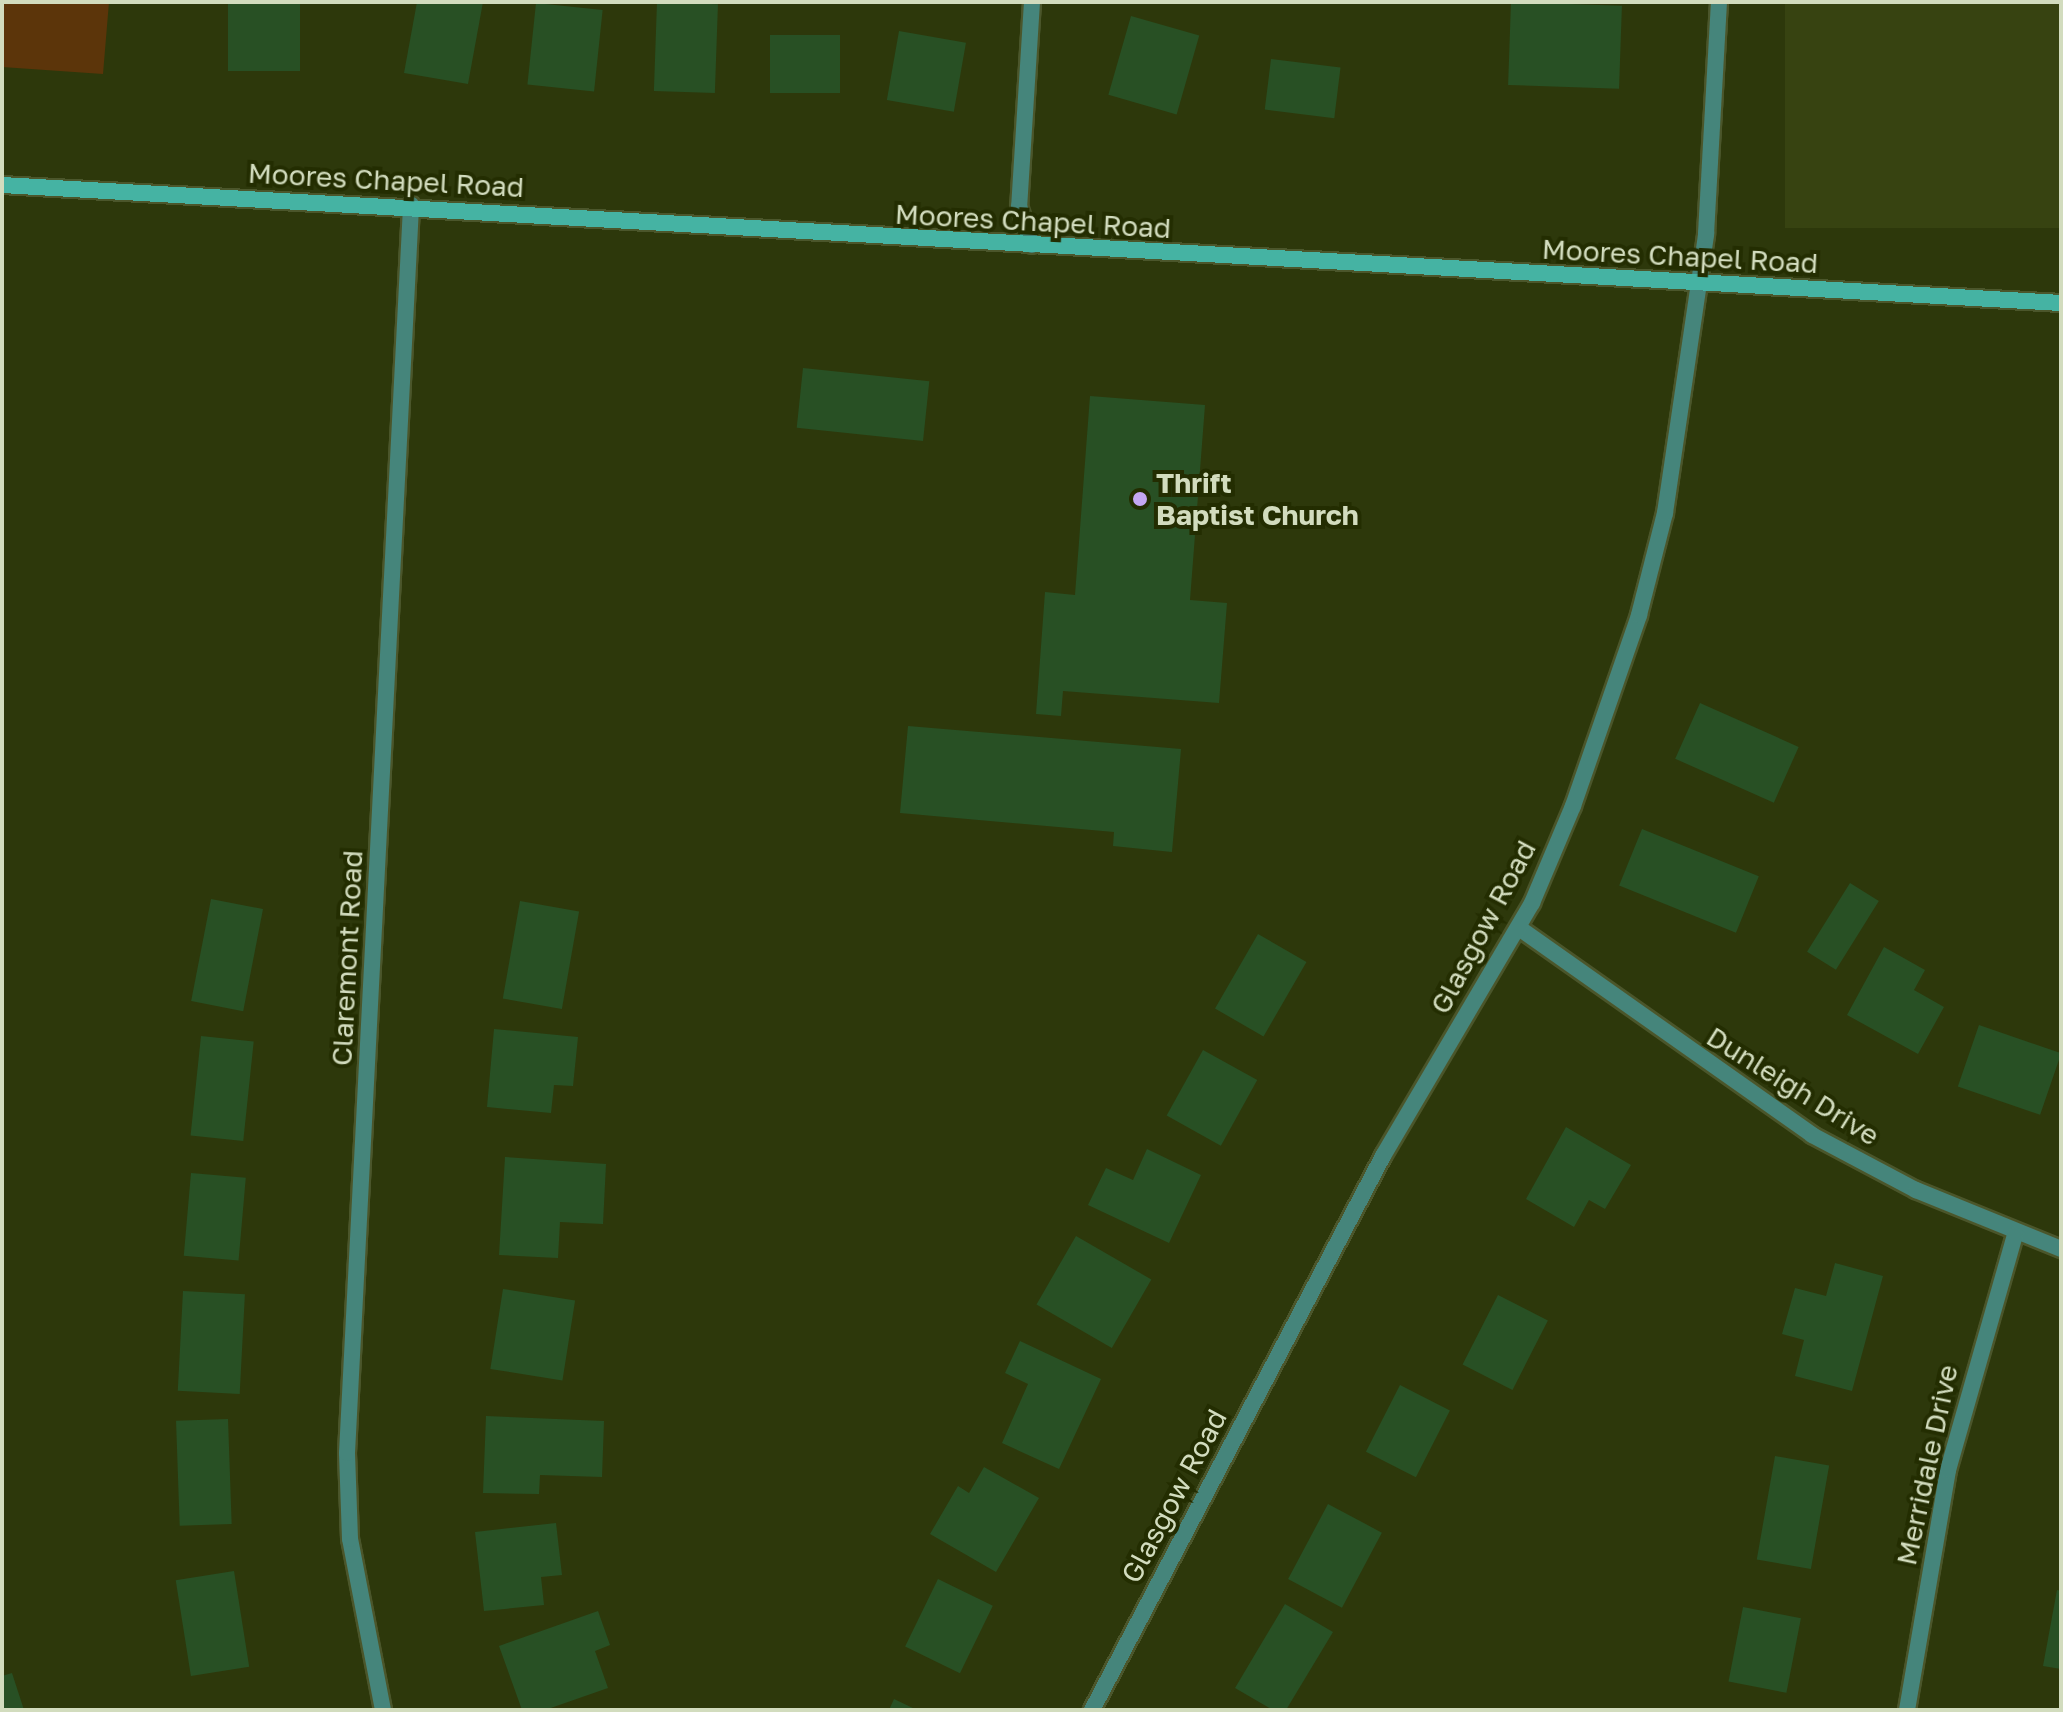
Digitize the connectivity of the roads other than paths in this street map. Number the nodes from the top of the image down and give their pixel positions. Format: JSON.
{"nodes":[{"id":1,"x":1032,"y":2,"type":"edge"},
{"id":2,"x":1719,"y":2,"type":"edge"},
{"id":3,"x":2,"y":185,"type":"edge"},
{"id":4,"x":411,"y":205,"type":"junction"},
{"id":5,"x":1032,"y":245,"type":"junction"},
{"id":6,"x":1700,"y":285,"type":"junction"},
{"id":7,"x":2061,"y":303,"type":"edge"},
{"id":8,"x":1519,"y":928,"type":"junction"},
{"id":9,"x":2015,"y":1235,"type":"junction"},
{"id":10,"x":2061,"y":1249,"type":"edge"},
{"id":11,"x":383,"y":1710,"type":"edge"},
{"id":12,"x":1092,"y":1710,"type":"edge"},
{"id":13,"x":1907,"y":1710,"type":"edge"}],
"edges":[{"from":1,"to":5,"type":"street"},
{"from":2,"to":6,"type":"street","name":"Glasgow Road"},
{"from":3,"to":4,"type":"main road","name":"Moores Chapel Road"},
{"from":4,"to":5,"type":"main road","name":"Moores Chapel Road"},
{"from":4,"to":11,"type":"street","name":"Claremont Road"},
{"from":5,"to":6,"type":"main road","name":"Moores Chapel Road"},
{"from":6,"to":7,"type":"main road","name":"Moores Chapel Road"},
{"from":6,"to":8,"type":"street","name":"Glasgow Road"},
{"from":8,"to":9,"type":"street","name":"Dunleigh Drive"},
{"from":8,"to":12,"type":"street","name":"Glasgow Road"},
{"from":9,"to":10,"type":"street","name":"Dunleigh Drive"},
{"from":9,"to":13,"type":"street","name":"Merridale Drive"}]}
